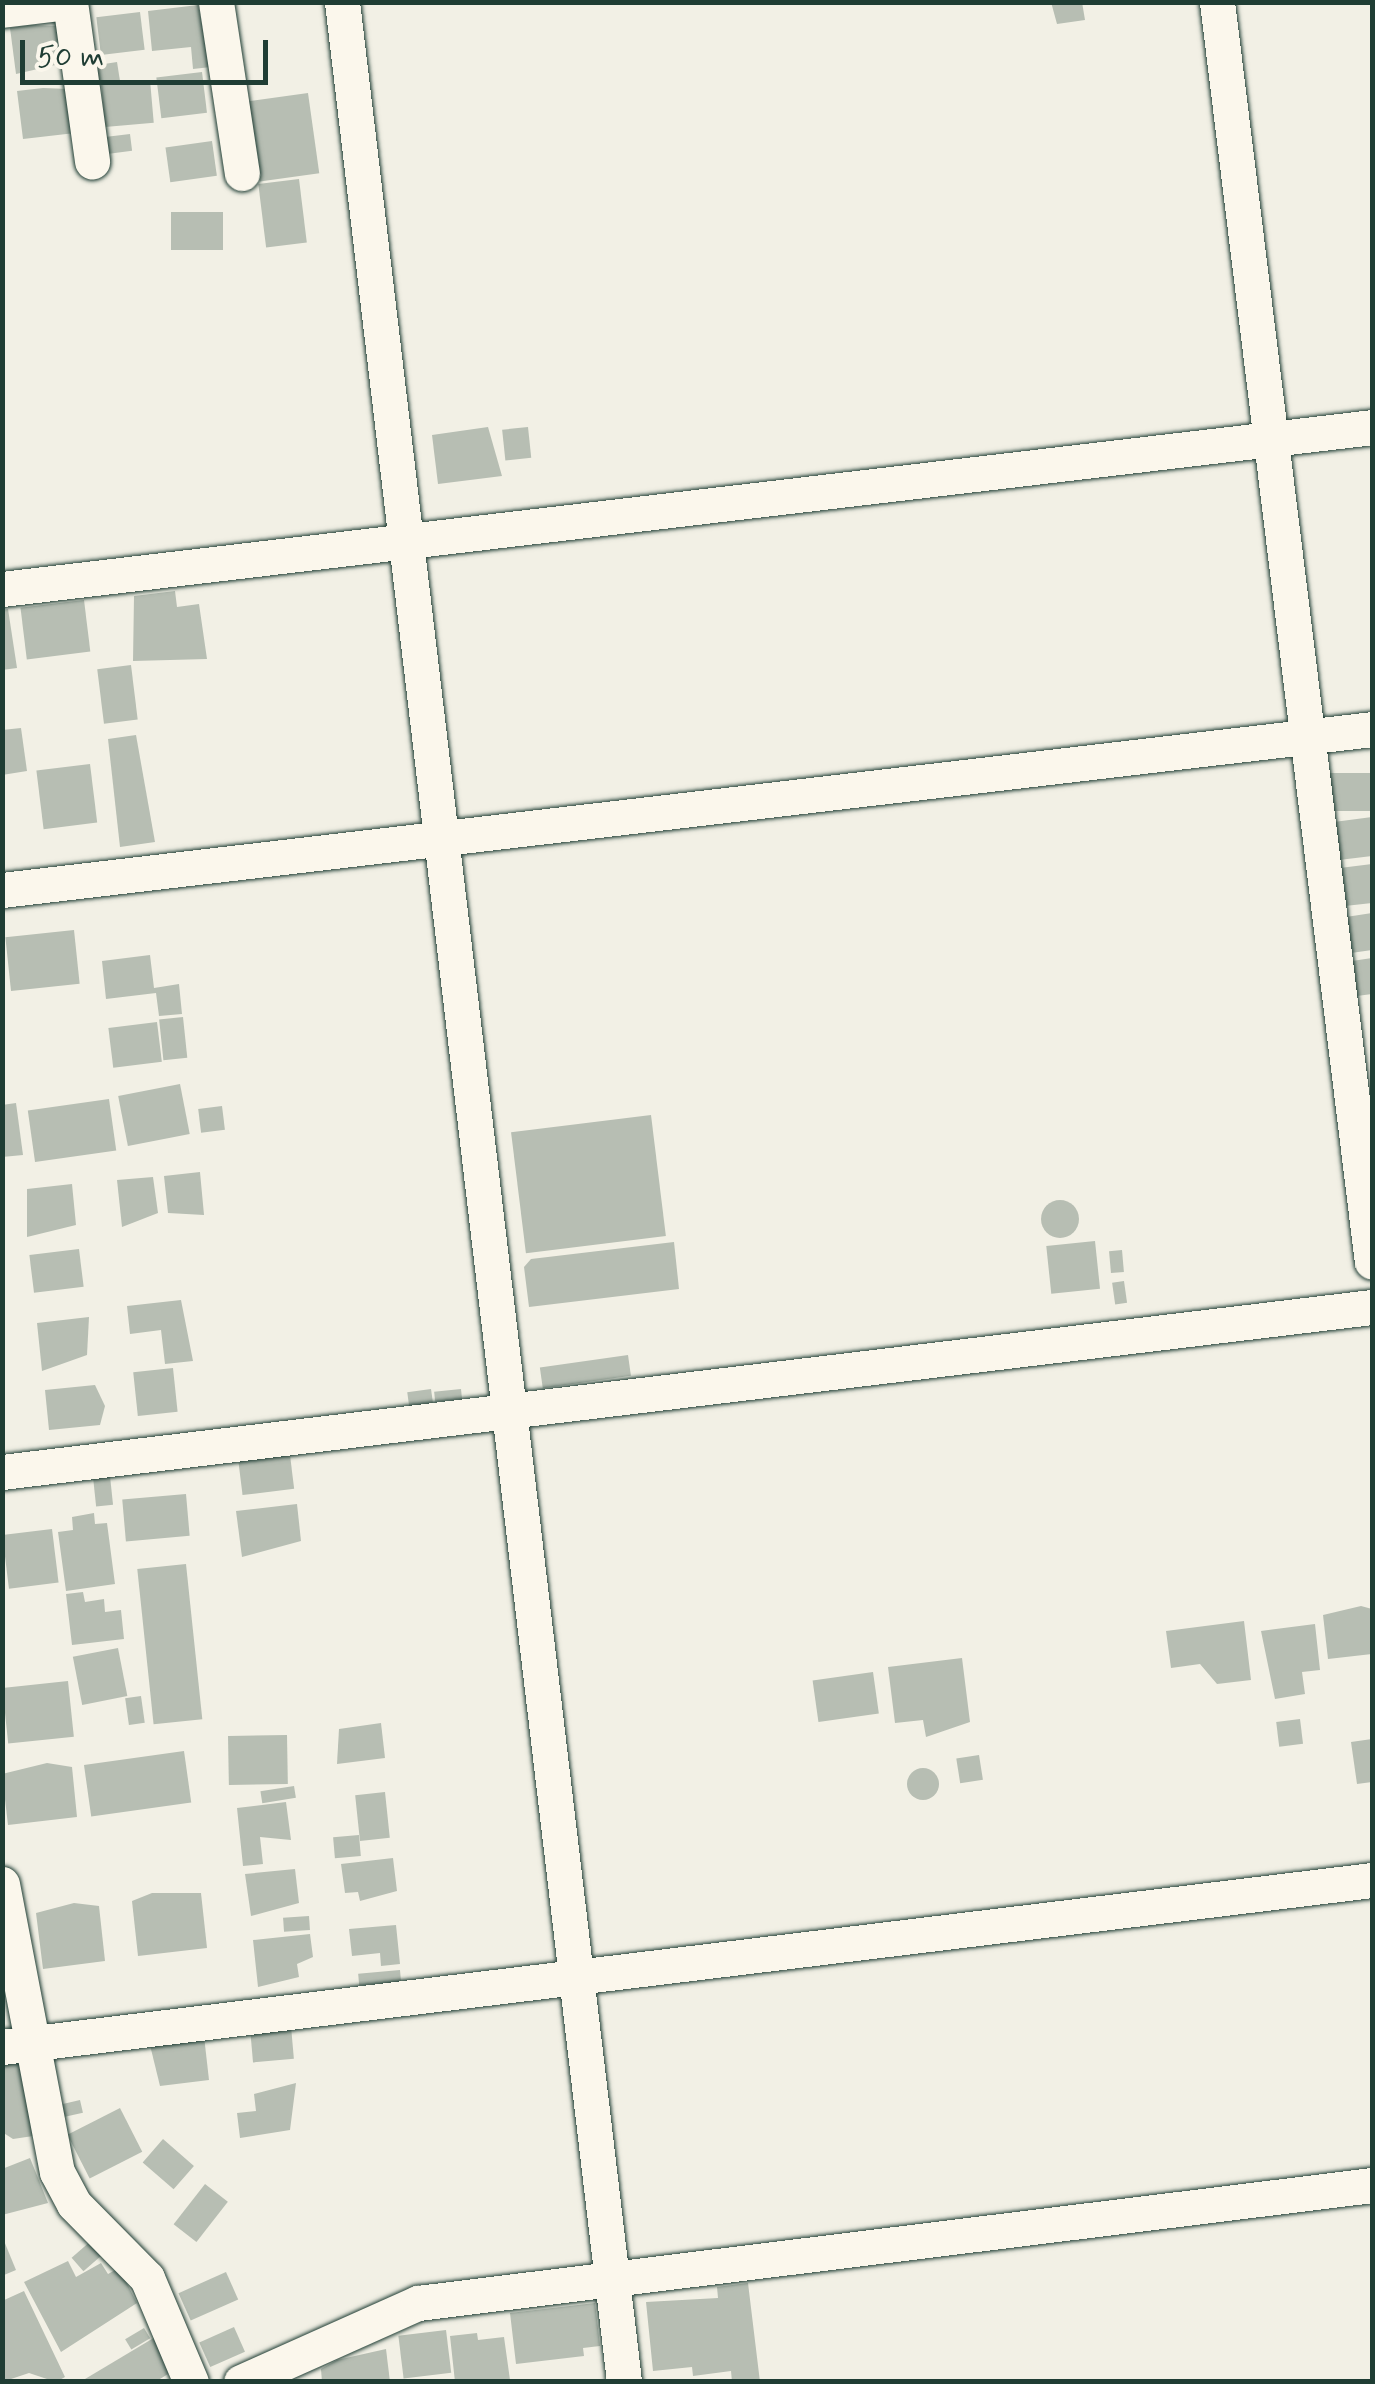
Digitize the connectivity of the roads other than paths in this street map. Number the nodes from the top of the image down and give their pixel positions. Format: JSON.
{"nodes":[{"id":1,"x":69,"y":2,"type":"edge"},
{"id":2,"x":216,"y":2,"type":"edge"},
{"id":3,"x":342,"y":2,"type":"edge"},
{"id":4,"x":1216,"y":2,"type":"edge"},
{"id":5,"x":2,"y":10,"type":"edge"},
{"id":6,"x":92,"y":161,"type":"dead end"},
{"id":7,"x":242,"y":173,"type":"dead end"},
{"id":8,"x":1372,"y":427,"type":"edge"},
{"id":9,"x":1274,"y":439,"type":"junction"},
{"id":10,"x":405,"y":540,"type":"junction"},
{"id":11,"x":2,"y":589,"type":"edge"},
{"id":12,"x":1372,"y":729,"type":"edge"},
{"id":13,"x":1308,"y":736,"type":"junction"},
{"id":14,"x":440,"y":840,"type":"junction"},
{"id":15,"x":2,"y":890,"type":"edge"},
{"id":16,"x":1372,"y":1262,"type":"edge"},
{"id":17,"x":1372,"y":1307,"type":"edge"},
{"id":18,"x":509,"y":1416,"type":"junction"},
{"id":19,"x":2,"y":1472,"type":"edge"},
{"id":20,"x":1372,"y":1880,"type":"edge"},
{"id":21,"x":2,"y":1884,"type":"edge"},
{"id":22,"x":576,"y":1978,"type":"junction"},
{"id":23,"x":18,"y":2043,"type":"edge"},
{"id":24,"x":1372,"y":2185,"type":"edge"},
{"id":25,"x":611,"y":2275,"type":"junction"},
{"id":26,"x":191,"y":2382,"type":"edge"},
{"id":27,"x":241,"y":2382,"type":"edge"},
{"id":28,"x":624,"y":2382,"type":"edge"}],
"edges":[{"from":1,"to":5,"type":"street"},
{"from":1,"to":6,"type":"street"},
{"from":2,"to":7,"type":"street"},
{"from":3,"to":10,"type":"street"},
{"from":4,"to":9,"type":"street"},
{"from":8,"to":9,"type":"street"},
{"from":9,"to":10,"type":"street"},
{"from":9,"to":13,"type":"street"},
{"from":10,"to":11,"type":"street"},
{"from":10,"to":14,"type":"street"},
{"from":12,"to":13,"type":"street"},
{"from":13,"to":14,"type":"street"},
{"from":13,"to":16,"type":"street"},
{"from":14,"to":15,"type":"street"},
{"from":14,"to":18,"type":"street"},
{"from":17,"to":18,"type":"street"},
{"from":18,"to":19,"type":"street"},
{"from":18,"to":22,"type":"street"},
{"from":20,"to":22,"type":"street"},
{"from":21,"to":23,"type":"street"},
{"from":22,"to":23,"type":"street"},
{"from":22,"to":25,"type":"street"},
{"from":23,"to":26,"type":"street"},
{"from":24,"to":25,"type":"street"},
{"from":25,"to":27,"type":"street"},
{"from":25,"to":28,"type":"street"}]}
